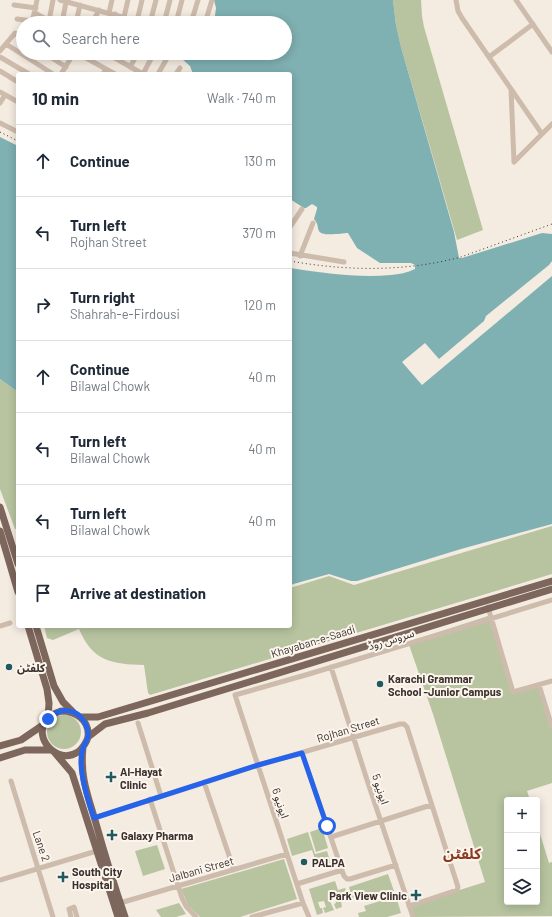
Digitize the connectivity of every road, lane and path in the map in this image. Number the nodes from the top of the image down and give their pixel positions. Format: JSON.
{"nodes":[{"id":1,"x":37,"y":0,"type":"edge"},
{"id":2,"x":53,"y":0,"type":"edge"},
{"id":3,"x":60,"y":0,"type":"edge"},
{"id":4,"x":112,"y":0,"type":"edge"},
{"id":5,"x":128,"y":0,"type":"edge"},
{"id":6,"x":142,"y":0,"type":"edge"},
{"id":7,"x":156,"y":0,"type":"edge"},
{"id":8,"x":170,"y":0,"type":"edge"},
{"id":9,"x":182,"y":0,"type":"edge"},
{"id":10,"x":198,"y":0,"type":"edge"},
{"id":11,"x":212,"y":0,"type":"edge"},
{"id":12,"x":456,"y":0,"type":"edge"},
{"id":13,"x":516,"y":0,"type":"edge"},
{"id":14,"x":66,"y":2,"type":"junction"},
{"id":15,"x":80,"y":5,"type":"junction"},
{"id":16,"x":14,"y":6,"type":"dead end"},
{"id":17,"x":99,"y":10,"type":"junction"},
{"id":18,"x":35,"y":11,"type":"junction"},
{"id":19,"x":112,"y":14,"type":"junction"},
{"id":20,"x":34,"y":16,"type":"edge"},
{"id":21,"x":42,"y":16,"type":"edge"},
{"id":22,"x":52,"y":16,"type":"edge"},
{"id":23,"x":63,"y":16,"type":"edge"},
{"id":24,"x":78,"y":16,"type":"edge"},
{"id":25,"x":96,"y":16,"type":"edge"},
{"id":26,"x":117,"y":16,"type":"edge"},
{"id":27,"x":125,"y":16,"type":"edge"},
{"id":28,"x":141,"y":16,"type":"edge"},
{"id":29,"x":152,"y":16,"type":"edge"},
{"id":30,"x":166,"y":16,"type":"edge"},
{"id":31,"x":178,"y":16,"type":"edge"},
{"id":32,"x":193,"y":16,"type":"edge"},
{"id":33,"x":207,"y":16,"type":"edge"},
{"id":34,"x":533,"y":24,"type":"junction"},
{"id":35,"x":16,"y":33,"type":"edge"},
{"id":36,"x":6,"y":44,"type":"junction"},
{"id":37,"x":16,"y":50,"type":"edge"},
{"id":38,"x":0,"y":51,"type":"edge"},
{"id":39,"x":552,"y":52,"type":"edge"},
{"id":40,"x":0,"y":57,"type":"edge"},
{"id":41,"x":489,"y":57,"type":"junction"},
{"id":42,"x":31,"y":60,"type":"edge"},
{"id":43,"x":56,"y":60,"type":"edge"},
{"id":44,"x":70,"y":60,"type":"edge"},
{"id":45,"x":90,"y":60,"type":"edge"},
{"id":46,"x":119,"y":60,"type":"edge"},
{"id":47,"x":134,"y":60,"type":"edge"},
{"id":48,"x":150,"y":60,"type":"edge"},
{"id":49,"x":166,"y":60,"type":"edge"},
{"id":50,"x":66,"y":66,"type":"junction"},
{"id":51,"x":130,"y":67,"type":"junction"},
{"id":52,"x":180,"y":68,"type":"dead end"},
{"id":53,"x":106,"y":69,"type":"junction"},
{"id":54,"x":0,"y":71,"type":"edge"},
{"id":55,"x":26,"y":72,"type":"edge"},
{"id":56,"x":50,"y":72,"type":"edge"},
{"id":57,"x":62,"y":72,"type":"edge"},
{"id":58,"x":104,"y":72,"type":"edge"},
{"id":59,"x":111,"y":72,"type":"edge"},
{"id":60,"x":139,"y":72,"type":"edge"},
{"id":61,"x":144,"y":72,"type":"edge"},
{"id":62,"x":159,"y":72,"type":"edge"},
{"id":63,"x":177,"y":72,"type":"edge"},
{"id":64,"x":16,"y":81,"type":"edge"},
{"id":65,"x":510,"y":88,"type":"junction"},
{"id":66,"x":2,"y":93,"type":"edge"},
{"id":67,"x":16,"y":101,"type":"edge"},
{"id":68,"x":0,"y":103,"type":"edge"},
{"id":69,"x":0,"y":123,"type":"edge"},
{"id":70,"x":552,"y":124,"type":"edge"},
{"id":71,"x":16,"y":131,"type":"edge"},
{"id":72,"x":542,"y":134,"type":"junction"},
{"id":73,"x":302,"y":209,"type":"dead end"},
{"id":74,"x":313,"y":223,"type":"dead end"},
{"id":75,"x":292,"y":225,"type":"edge"},
{"id":76,"x":292,"y":254,"type":"edge"},
{"id":77,"x":300,"y":256,"type":"junction"},
{"id":78,"x":344,"y":262,"type":"dead end"},
{"id":79,"x":1,"y":514,"type":"edge"},
{"id":80,"x":0,"y":533,"type":"edge"},
{"id":81,"x":16,"y":558,"type":"edge"},
{"id":82,"x":552,"y":581,"type":"edge"},
{"id":83,"x":16,"y":585,"type":"edge"},
{"id":84,"x":552,"y":589,"type":"edge"},
{"id":85,"x":552,"y":600,"type":"edge"},
{"id":86,"x":488,"y":608,"type":"junction"},
{"id":87,"x":491,"y":618,"type":"junction"},
{"id":88,"x":10,"y":623,"type":"dead end"},
{"id":89,"x":0,"y":626,"type":"edge"},
{"id":90,"x":29,"y":628,"type":"edge"},
{"id":91,"x":37,"y":628,"type":"edge"},
{"id":92,"x":331,"y":667,"type":"junction"},
{"id":93,"x":552,"y":681,"type":"edge"},
{"id":94,"x":539,"y":685,"type":"junction"},
{"id":95,"x":235,"y":695,"type":"joint"},
{"id":96,"x":73,"y":712,"type":"junction"},
{"id":97,"x":80,"y":717,"type":"junction"},
{"id":98,"x":48,"y":719,"type":"junction"},
{"id":99,"x":138,"y":723,"type":"dead end"},
{"id":100,"x":43,"y":725,"type":"junction"},
{"id":101,"x":552,"y":727,"type":"edge"},
{"id":102,"x":88,"y":737,"type":"junction"},
{"id":103,"x":354,"y":738,"type":"junction"},
{"id":104,"x":0,"y":746,"type":"edge"},
{"id":105,"x":83,"y":747,"type":"junction"},
{"id":106,"x":53,"y":751,"type":"junction"},
{"id":107,"x":302,"y":753,"type":"junction"},
{"id":108,"x":0,"y":758,"type":"edge"},
{"id":109,"x":258,"y":765,"type":"junction"},
{"id":110,"x":11,"y":781,"type":"dead end"},
{"id":111,"x":204,"y":782,"type":"junction"},
{"id":112,"x":161,"y":796,"type":"junction"},
{"id":113,"x":150,"y":799,"type":"junction"},
{"id":114,"x":431,"y":805,"type":"junction"},
{"id":115,"x":94,"y":818,"type":"junction"},
{"id":116,"x":381,"y":820,"type":"junction"},
{"id":117,"x":331,"y":837,"type":"junction"},
{"id":118,"x":99,"y":850,"type":"junction"},
{"id":119,"x":287,"y":854,"type":"junction"},
{"id":120,"x":396,"y":866,"type":"junction"},
{"id":121,"x":39,"y":868,"type":"junction"},
{"id":122,"x":234,"y":870,"type":"junction"},
{"id":123,"x":342,"y":870,"type":"junction"},
{"id":124,"x":0,"y":880,"type":"edge"},
{"id":125,"x":297,"y":884,"type":"junction"},
{"id":126,"x":177,"y":886,"type":"junction"},
{"id":127,"x":120,"y":903,"type":"junction"},
{"id":128,"x":303,"y":903,"type":"junction"},
{"id":129,"x":409,"y":906,"type":"junction"},
{"id":130,"x":412,"y":916,"type":"edge"},
{"id":131,"x":53,"y":917,"type":"edge"},
{"id":132,"x":72,"y":917,"type":"edge"},
{"id":133,"x":77,"y":917,"type":"edge"},
{"id":134,"x":118,"y":917,"type":"edge"},
{"id":135,"x":125,"y":917,"type":"edge"},
{"id":136,"x":196,"y":917,"type":"edge"},
{"id":137,"x":252,"y":917,"type":"edge"},
{"id":138,"x":309,"y":917,"type":"edge"}],
"edges":[{"from":1,"to":18,"type":"street"},
{"from":2,"to":22,"type":"street"},
{"from":3,"to":14,"type":"street"},
{"from":4,"to":19,"type":"street"},
{"from":5,"to":27,"type":"street"},
{"from":6,"to":28,"type":"street"},
{"from":7,"to":29,"type":"street"},
{"from":8,"to":30,"type":"street"},
{"from":9,"to":31,"type":"street"},
{"from":10,"to":32,"type":"street"},
{"from":11,"to":33,"type":"street"},
{"from":12,"to":41,"type":"street"},
{"from":13,"to":34,"type":"street"},
{"from":14,"to":15,"type":"street"},
{"from":14,"to":23,"type":"street"},
{"from":15,"to":17,"type":"street"},
{"from":15,"to":24,"type":"street"},
{"from":16,"to":18,"type":"street"},
{"from":17,"to":19,"type":"street"},
{"from":17,"to":25,"type":"street"},
{"from":18,"to":20,"type":"street"},
{"from":18,"to":21,"type":"street"},
{"from":19,"to":26,"type":"street"},
{"from":34,"to":39,"type":"street"},
{"from":34,"to":41,"type":"street"},
{"from":35,"to":36,"type":"street"},
{"from":36,"to":37,"type":"street"},
{"from":36,"to":38,"type":"street"},
{"from":40,"to":55,"type":"street"},
{"from":41,"to":65,"type":"street"},
{"from":42,"to":56,"type":"street"},
{"from":43,"to":50,"type":"street"},
{"from":44,"to":50,"type":"street"},
{"from":45,"to":53,"type":"street"},
{"from":46,"to":51,"type":"street"},
{"from":47,"to":51,"type":"street"},
{"from":48,"to":61,"type":"street"},
{"from":49,"to":62,"type":"street"},
{"from":50,"to":57,"type":"street"},
{"from":51,"to":60,"type":"street"},
{"from":52,"to":63,"type":"street"},
{"from":53,"to":58,"type":"street"},
{"from":53,"to":59,"type":"street"},
{"from":54,"to":64,"type":"street"},
{"from":65,"to":72,"type":"street"},
{"from":65,"to":72,"type":"street"},
{"from":66,"to":67,"type":"street"},
{"from":66,"to":68,"type":"street"},
{"from":69,"to":71,"type":"street"},
{"from":70,"to":72,"type":"street"},
{"from":73,"to":75,"type":"street"},
{"from":74,"to":77,"type":"street"},
{"from":76,"to":77,"type":"street"},
{"from":77,"to":78,"type":"street"},
{"from":79,"to":81,"type":"main road"},
{"from":80,"to":83,"type":"main road"},
{"from":82,"to":97,"type":"main road","name":"Khayaban-e-Saadi"},
{"from":84,"to":86,"type":"main road","name":"Khayaban-e-Saadi"},
{"from":85,"to":87,"type":"street","name":"سروس روڈ"},
{"from":86,"to":87,"type":"street"},
{"from":86,"to":102,"type":"main road","name":"Khayaban-e-Saadi"},
{"from":87,"to":92,"type":"street","name":"سروس روڈ"},
{"from":87,"to":94,"type":"street"},
{"from":88,"to":89,"type":"street"},
{"from":90,"to":98,"type":"main road"},
{"from":91,"to":96,"type":"main road"},
{"from":92,"to":95,"type":"street","name":"سروس روڈ"},
{"from":92,"to":103,"type":"street","name":"ایونیو 5"},
{"from":93,"to":94,"type":"street"},
{"from":94,"to":101,"type":"street"},
{"from":95,"to":109,"type":"street","name":"ایونیو 6"},
{"from":96,"to":97,"type":"main road"},
{"from":96,"to":98,"type":"main road"},
{"from":97,"to":102,"type":"main road"},
{"from":98,"to":100,"type":"main road"},
{"from":99,"to":112,"type":"street"},
{"from":100,"to":104,"type":"main road"},
{"from":100,"to":106,"type":"main road"},
{"from":102,"to":105,"type":"main road"},
{"from":103,"to":107,"type":"street","name":"Rojhan Street"},
{"from":103,"to":114,"type":"street","name":"Rojhan Street"},
{"from":103,"to":116,"type":"street","name":"ایونیو 5"},
{"from":105,"to":106,"type":"main road"},
{"from":105,"to":115,"type":"main road"},
{"from":106,"to":108,"type":"main road"},
{"from":106,"to":118,"type":"main road"},
{"from":107,"to":109,"type":"street","name":"Rojhan Street"},
{"from":107,"to":117,"type":"street"},
{"from":109,"to":111,"type":"street","name":"Rojhan Street"},
{"from":109,"to":119,"type":"street","name":"ایونیو 6"},
{"from":110,"to":121,"type":"street","name":"Lane 2"},
{"from":111,"to":112,"type":"street","name":"Rojhan Street"},
{"from":111,"to":122,"type":"street"},
{"from":112,"to":113,"type":"street","name":"Rojhan Street"},
{"from":113,"to":115,"type":"street","name":"Rojhan Street"},
{"from":113,"to":126,"type":"street"},
{"from":114,"to":116,"type":"street"},
{"from":114,"to":129,"type":"street"},
{"from":115,"to":118,"type":"main road"},
{"from":116,"to":117,"type":"street"},
{"from":116,"to":120,"type":"street","name":"ایونیو 5"},
{"from":117,"to":123,"type":"street"},
{"from":118,"to":121,"type":"street"},
{"from":118,"to":127,"type":"main road"},
{"from":118,"to":134,"type":"main road"},
{"from":119,"to":122,"type":"street","name":"Jalbani Street"},
{"from":119,"to":125,"type":"street","name":"ایونیو 6"},
{"from":120,"to":123,"type":"street"},
{"from":120,"to":129,"type":"street","name":"ایونیو 5"},
{"from":121,"to":124,"type":"street"},
{"from":121,"to":131,"type":"street","name":"Lane 2"},
{"from":122,"to":126,"type":"street","name":"Jalbani Street"},
{"from":123,"to":125,"type":"street"},
{"from":125,"to":128,"type":"street","name":"ایونیو 6"},
{"from":126,"to":127,"type":"street","name":"Jalbani Street"},
{"from":126,"to":136,"type":"street"},
{"from":127,"to":135,"type":"main road"},
{"from":128,"to":137,"type":"street"},
{"from":128,"to":138,"type":"street","name":"ایونیو 6"},
{"from":129,"to":130,"type":"street","name":"ایونیو 5"},
{"from":132,"to":133,"type":"street"}]}
